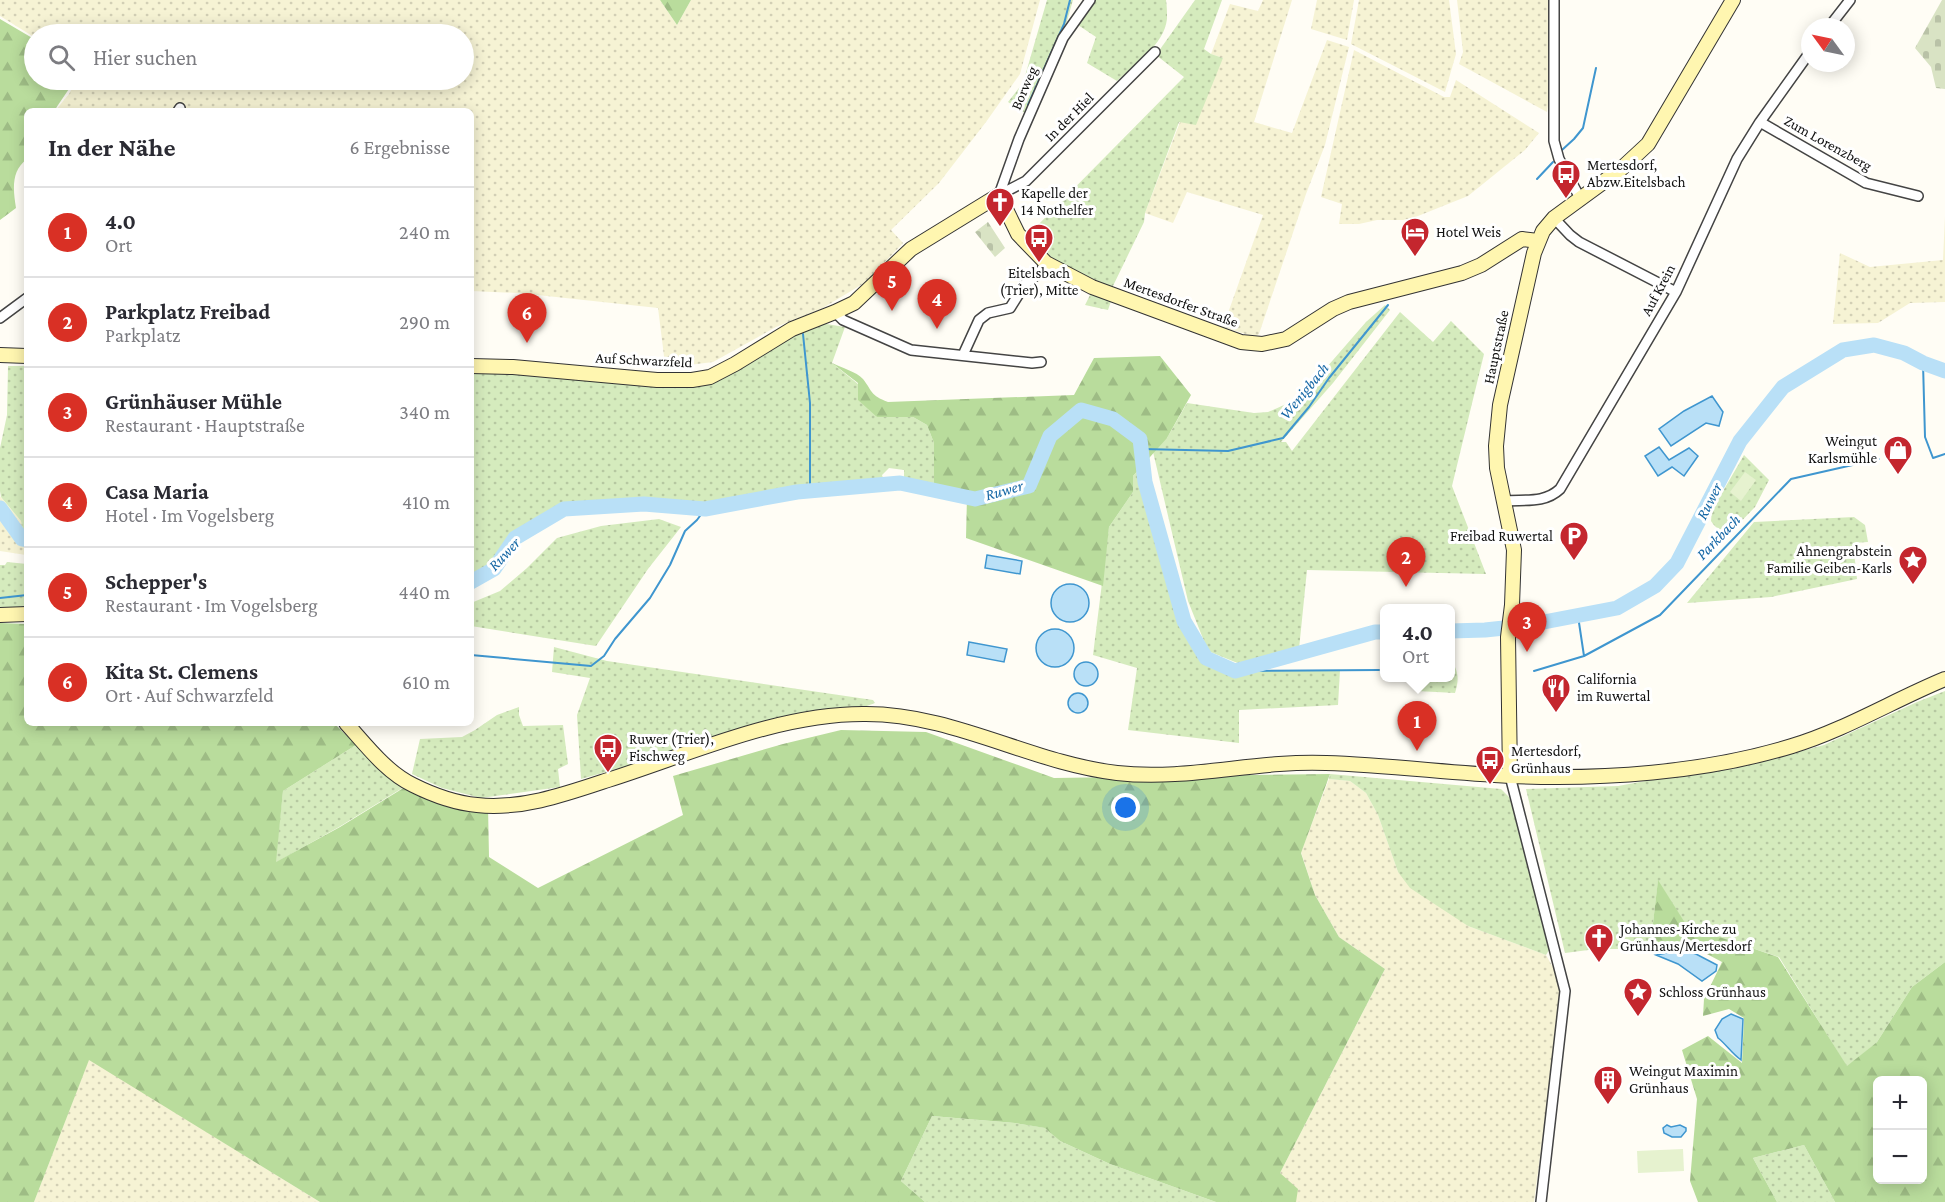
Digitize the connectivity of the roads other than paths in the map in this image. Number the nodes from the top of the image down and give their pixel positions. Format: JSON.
{"nodes":[{"id":1,"x":1090,"y":0,"type":"edge"},
{"id":2,"x":1554,"y":0,"type":"edge"},
{"id":3,"x":1733,"y":0,"type":"edge"},
{"id":4,"x":1850,"y":0,"type":"edge"},
{"id":5,"x":1836,"y":18,"type":"edge"},
{"id":6,"x":1155,"y":52,"type":"dead end"},
{"id":7,"x":1801,"y":64,"type":"edge"},
{"id":8,"x":1760,"y":122,"type":"junction"},
{"id":9,"x":999,"y":195,"type":"junction"},
{"id":10,"x":1918,"y":196,"type":"dead end"},
{"id":11,"x":1580,"y":198,"type":"junction"},
{"id":12,"x":1554,"y":218,"type":"junction"},
{"id":13,"x":1538,"y":241,"type":"junction"},
{"id":14,"x":1046,"y":263,"type":"junction"},
{"id":15,"x":1676,"y":292,"type":"junction"},
{"id":16,"x":24,"y":300,"type":"edge"},
{"id":17,"x":835,"y":312,"type":"junction"},
{"id":18,"x":0,"y":318,"type":"edge"},
{"id":19,"x":963,"y":355,"type":"junction"},
{"id":20,"x":5,"y":356,"type":"edge"},
{"id":21,"x":24,"y":356,"type":"edge"},
{"id":22,"x":1041,"y":362,"type":"dead end"},
{"id":23,"x":474,"y":366,"type":"edge"},
{"id":24,"x":1503,"y":501,"type":"junction"},
{"id":25,"x":24,"y":614,"type":"edge"},
{"id":26,"x":0,"y":615,"type":"edge"},
{"id":27,"x":1945,"y":679,"type":"edge"},
{"id":28,"x":349,"y":726,"type":"edge"},
{"id":29,"x":1510,"y":776,"type":"junction"},
{"id":30,"x":1541,"y":1202,"type":"edge"}],
"edges":[{"from":1,"to":9,"type":"street","name":"Borweg"},
{"from":2,"to":11,"type":"street"},
{"from":3,"to":11,"type":"street","name":"Hauptstraße"},
{"from":4,"to":5,"type":"street"},
{"from":6,"to":9,"type":"street","name":"In der Hiel"},
{"from":7,"to":8,"type":"street","name":"Auf Krein"},
{"from":8,"to":10,"type":"street","name":"Zum Lorenzberg"},
{"from":8,"to":15,"type":"street","name":"Auf Krein"},
{"from":9,"to":14,"type":"street","name":"Mertesdorfer Straße"},
{"from":9,"to":17,"type":"street","name":"Auf Schwarzfeld"},
{"from":11,"to":12,"type":"street","name":"Hauptstraße"},
{"from":12,"to":13,"type":"street","name":"Hauptstraße"},
{"from":12,"to":15,"type":"street"},
{"from":13,"to":14,"type":"street","name":"Mertesdorfer Straße"},
{"from":13,"to":24,"type":"street","name":"Hauptstraße"},
{"from":14,"to":19,"type":"street"},
{"from":15,"to":24,"type":"street","name":"Auf Krein"},
{"from":16,"to":18,"type":"street"},
{"from":17,"to":19,"type":"street"},
{"from":17,"to":23,"type":"street","name":"Auf Schwarzfeld"},
{"from":19,"to":22,"type":"street"},
{"from":20,"to":21,"type":"street"},
{"from":24,"to":29,"type":"street","name":"Hauptstraße"},
{"from":25,"to":26,"type":"street"},
{"from":27,"to":29,"type":"street"},
{"from":28,"to":29,"type":"street"},
{"from":29,"to":30,"type":"street"}]}
